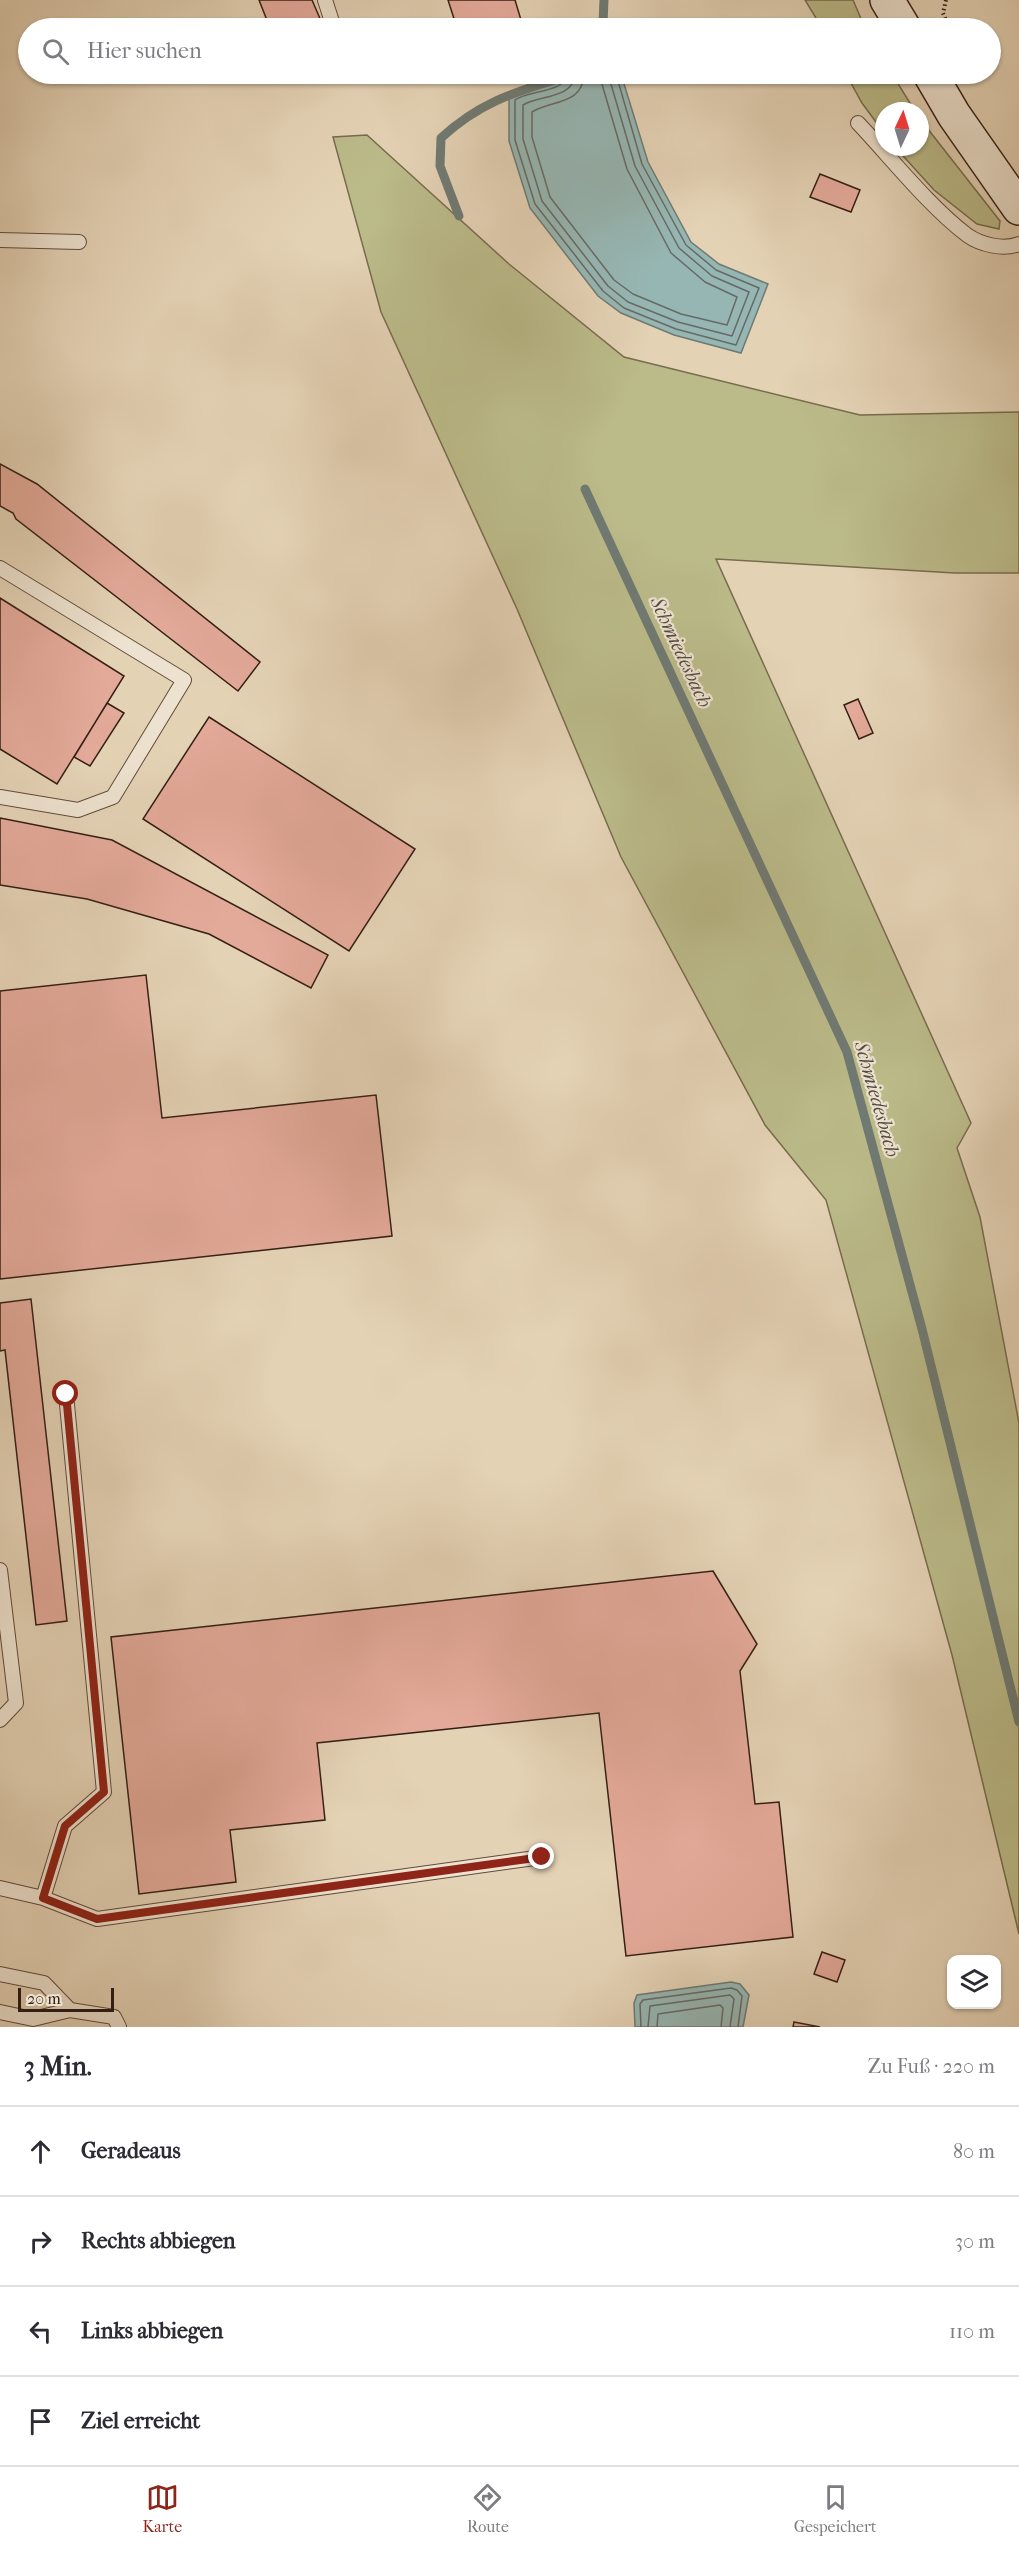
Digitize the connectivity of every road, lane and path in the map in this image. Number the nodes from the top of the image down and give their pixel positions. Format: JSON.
{"nodes":[{"id":1,"x":325,"y":0,"type":"edge"},
{"id":2,"x":887,"y":0,"type":"edge"},
{"id":3,"x":946,"y":0,"type":"edge"},
{"id":4,"x":331,"y":18,"type":"edge"},
{"id":5,"x":898,"y":18,"type":"edge"},
{"id":6,"x":945,"y":18,"type":"edge"},
{"id":7,"x":936,"y":84,"type":"edge"},
{"id":8,"x":858,"y":123,"type":"dead end"},
{"id":9,"x":1019,"y":208,"type":"edge"},
{"id":10,"x":0,"y":240,"type":"edge"},
{"id":11,"x":79,"y":242,"type":"dead end"},
{"id":12,"x":1019,"y":244,"type":"edge"},
{"id":13,"x":0,"y":568,"type":"edge"},
{"id":14,"x":0,"y":797,"type":"edge"},
{"id":15,"x":66,"y":1394,"type":"dead end"},
{"id":16,"x":0,"y":1570,"type":"edge"},
{"id":17,"x":0,"y":1720,"type":"edge"},
{"id":18,"x":542,"y":1857,"type":"dead end"},
{"id":19,"x":0,"y":1888,"type":"edge"},
{"id":20,"x":43,"y":1898,"type":"junction"},
{"id":21,"x":0,"y":1974,"type":"edge"},
{"id":22,"x":70,"y":2010,"type":"junction"},
{"id":23,"x":0,"y":2012,"type":"edge"},
{"id":24,"x":119,"y":2027,"type":"edge"}],
"edges":[{"from":1,"to":4,"type":"lane"},
{"from":2,"to":5,"type":"main road"},
{"from":3,"to":6,"type":"path"},
{"from":7,"to":9,"type":"main road"},
{"from":8,"to":12,"type":"lane"},
{"from":10,"to":11,"type":"lane"},
{"from":13,"to":14,"type":"lane"},
{"from":15,"to":20,"type":"lane"},
{"from":16,"to":17,"type":"lane"},
{"from":18,"to":20,"type":"lane"},
{"from":19,"to":20,"type":"lane"},
{"from":21,"to":22,"type":"lane"},
{"from":22,"to":23,"type":"lane"},
{"from":22,"to":24,"type":"lane"}]}
